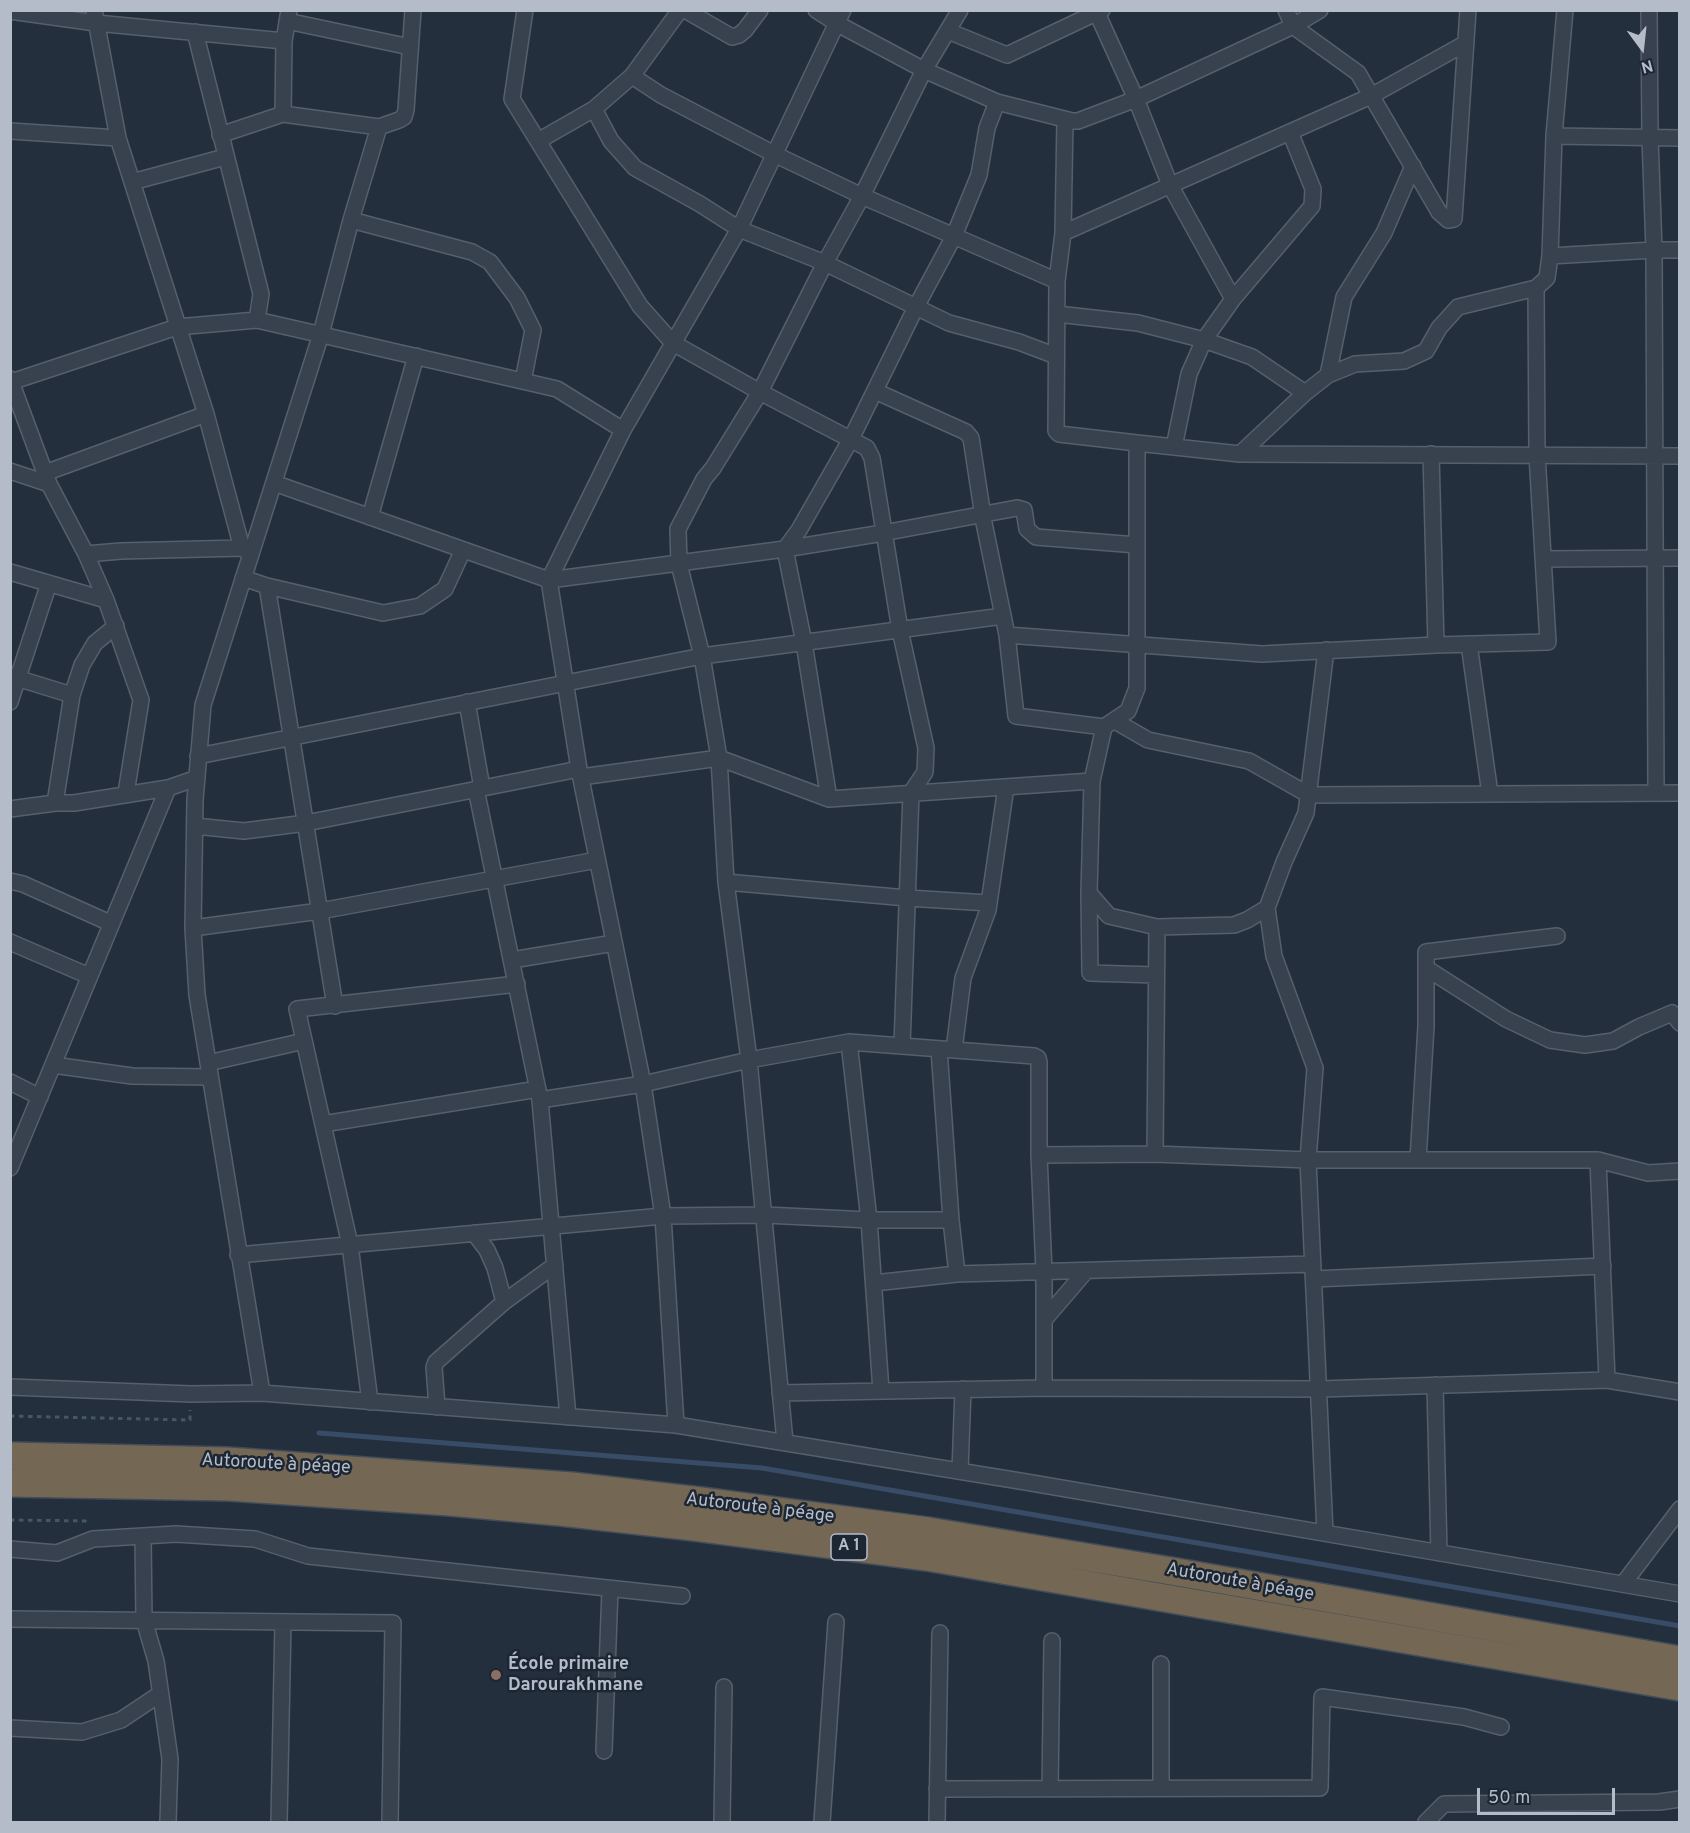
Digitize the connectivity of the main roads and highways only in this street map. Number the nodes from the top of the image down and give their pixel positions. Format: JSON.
{"nodes":[{"id":1,"x":10,"y":1456,"type":"edge"},
{"id":2,"x":10,"y":1483,"type":"edge"},
{"id":3,"x":1680,"y":1660,"type":"edge"},
{"id":4,"x":1680,"y":1687,"type":"edge"}],
"edges":[{"from":1,"to":3,"type":"highway","name":"Autoroute à péage","number":"A 1"},
{"from":2,"to":4,"type":"highway","number":"A 1"}]}
